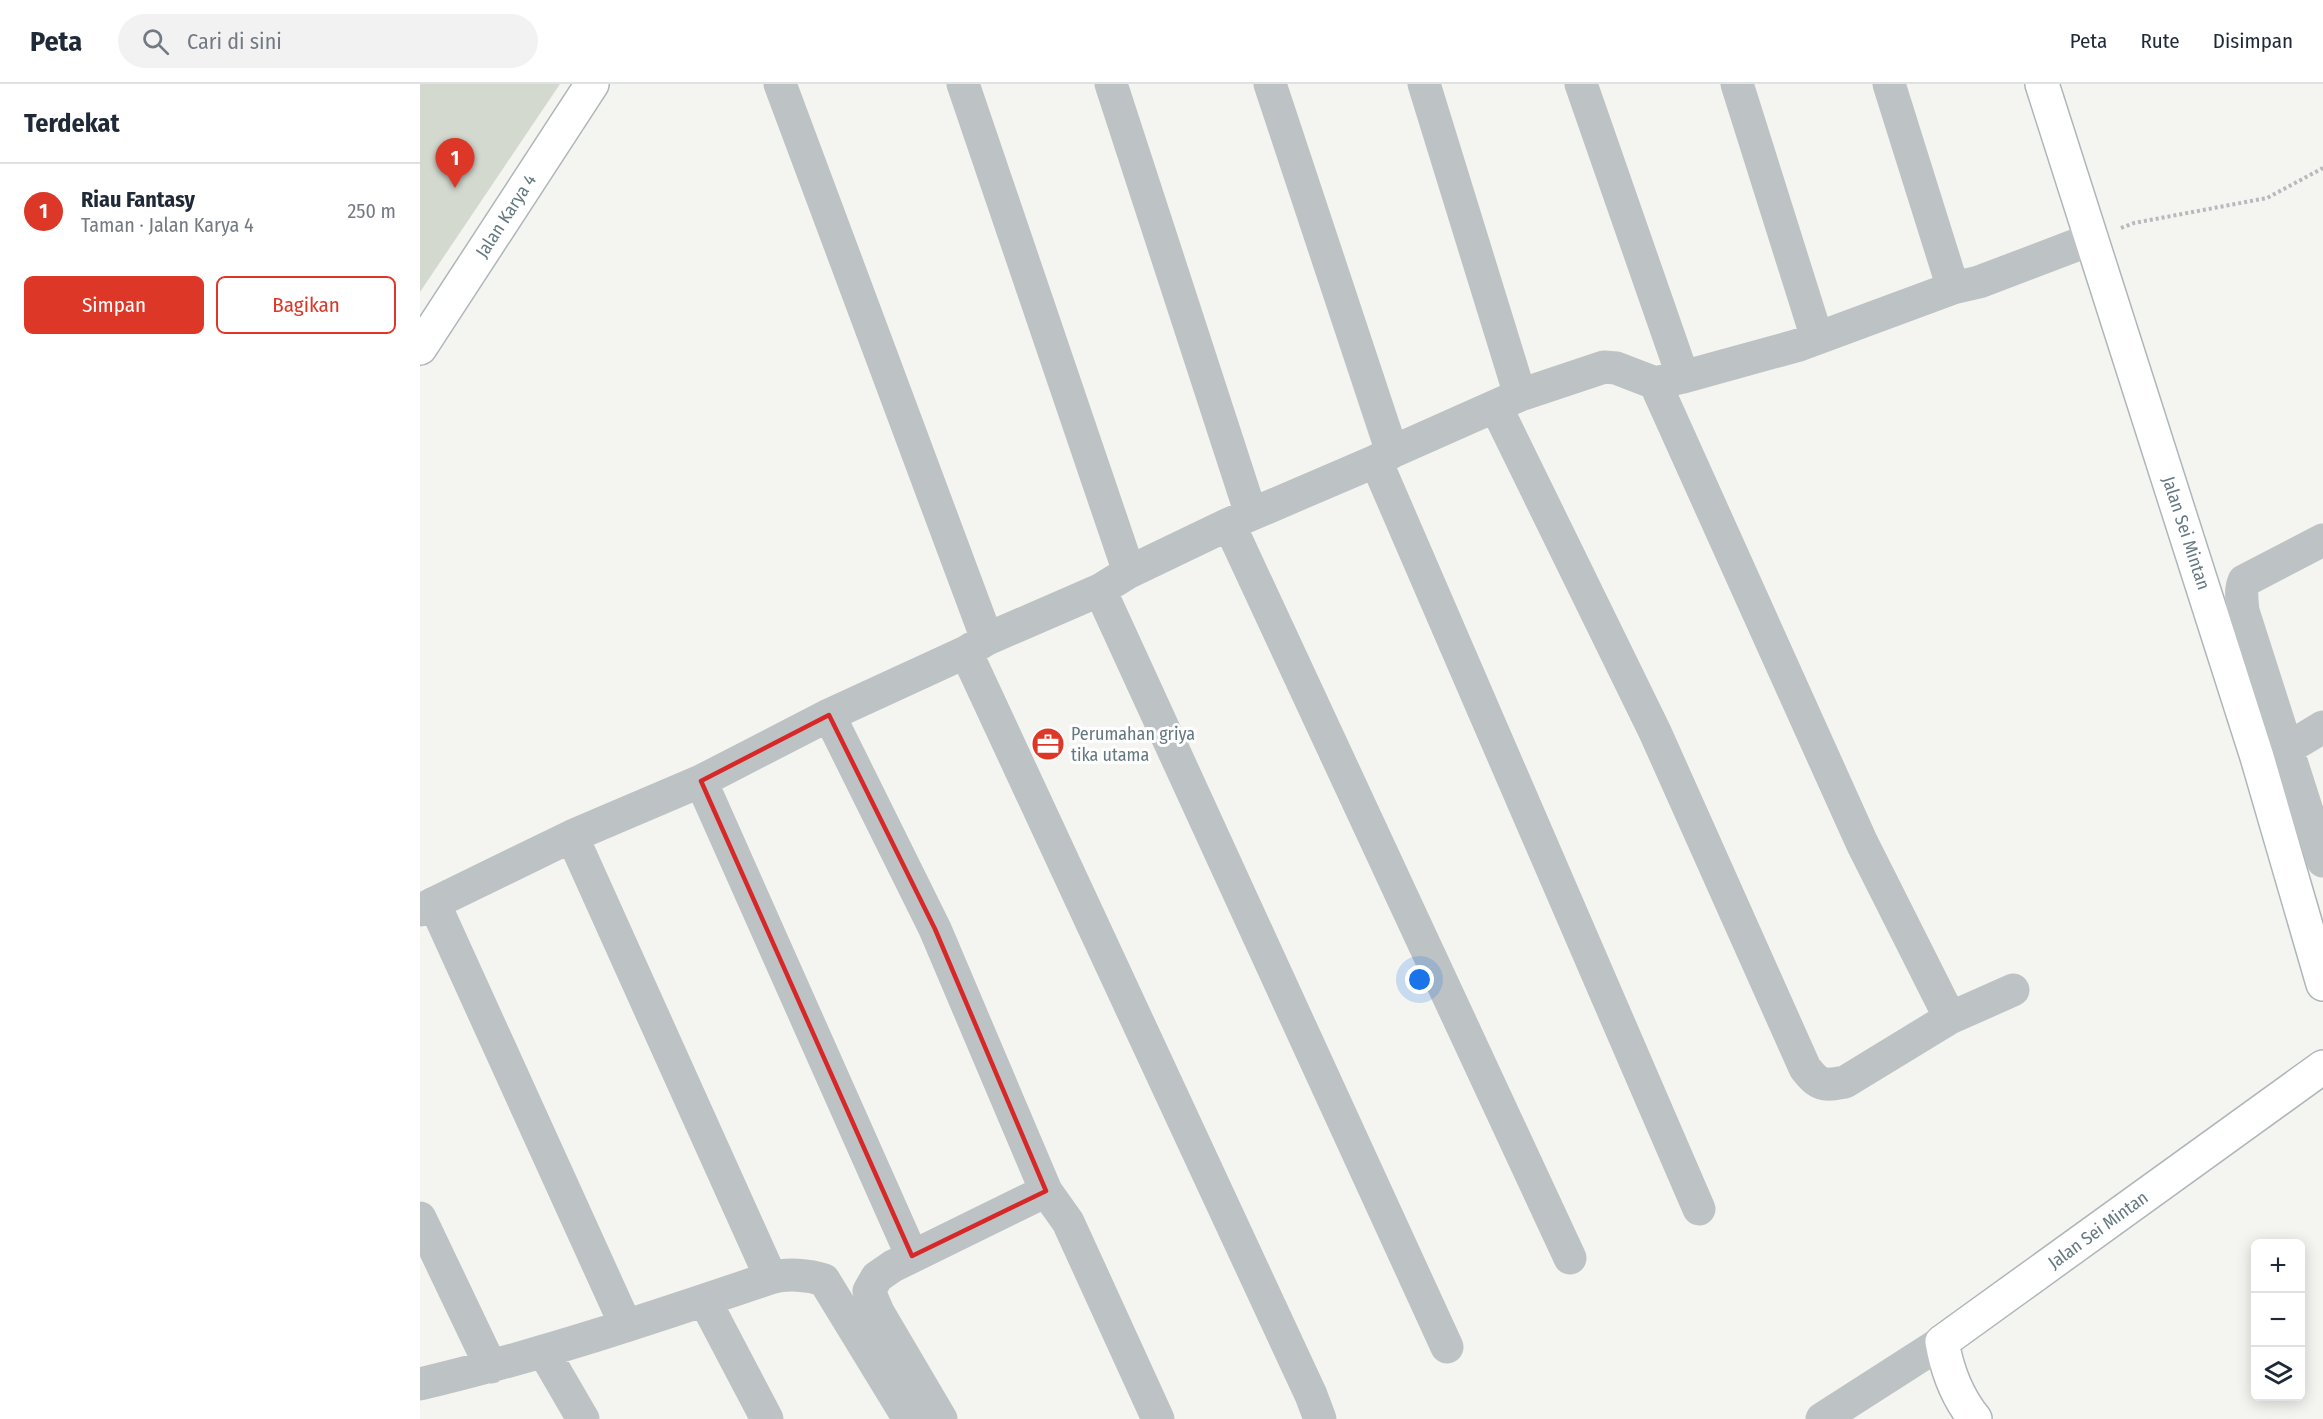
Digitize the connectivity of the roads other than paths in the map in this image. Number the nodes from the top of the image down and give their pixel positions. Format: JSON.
{"nodes":[{"id":1,"x":592,"y":84,"type":"edge"},
{"id":2,"x":963,"y":84,"type":"edge"},
{"id":3,"x":1111,"y":84,"type":"edge"},
{"id":4,"x":1270,"y":84,"type":"edge"},
{"id":5,"x":1424,"y":84,"type":"edge"},
{"id":6,"x":1581,"y":84,"type":"edge"},
{"id":7,"x":1737,"y":84,"type":"edge"},
{"id":8,"x":1889,"y":84,"type":"edge"},
{"id":9,"x":2042,"y":84,"type":"edge"},
{"id":10,"x":787,"y":86,"type":"edge"},
{"id":11,"x":2092,"y":238,"type":"junction"},
{"id":12,"x":1953,"y":288,"type":"junction"},
{"id":13,"x":1817,"y":338,"type":"junction"},
{"id":14,"x":420,"y":348,"type":"edge"},
{"id":15,"x":1669,"y":380,"type":"junction"},
{"id":16,"x":1508,"y":401,"type":"junction"},
{"id":17,"x":1384,"y":457,"type":"junction"},
{"id":18,"x":1240,"y":519,"type":"junction"},
{"id":19,"x":2323,"y":540,"type":"edge"},
{"id":20,"x":1129,"y":572,"type":"junction"},
{"id":21,"x":1100,"y":590,"type":"junction"},
{"id":22,"x":976,"y":646,"type":"junction"},
{"id":23,"x":829,"y":715,"type":"junction"},
{"id":24,"x":2323,"y":727,"type":"edge"},
{"id":25,"x":2288,"y":748,"type":"junction"},
{"id":26,"x":2257,"y":757,"type":"junction"},
{"id":27,"x":701,"y":781,"type":"junction"},
{"id":28,"x":572,"y":836,"type":"junction"},
{"id":29,"x":2323,"y":861,"type":"edge"},
{"id":30,"x":427,"y":907,"type":"edge"},
{"id":31,"x":2323,"y":984,"type":"edge"},
{"id":32,"x":2013,"y":990,"type":"dead end"},
{"id":33,"x":1950,"y":1018,"type":"junction"},
{"id":34,"x":2323,"y":1067,"type":"edge"},
{"id":35,"x":1046,"y":1191,"type":"junction"},
{"id":36,"x":1699,"y":1209,"type":"dead end"},
{"id":37,"x":420,"y":1218,"type":"edge"},
{"id":38,"x":912,"y":1256,"type":"junction"},
{"id":39,"x":1570,"y":1258,"type":"dead end"},
{"id":40,"x":771,"y":1278,"type":"junction"},
{"id":41,"x":705,"y":1301,"type":"junction"},
{"id":42,"x":626,"y":1326,"type":"junction"},
{"id":43,"x":1942,"y":1342,"type":"junction"},
{"id":44,"x":1447,"y":1347,"type":"dead end"},
{"id":45,"x":544,"y":1352,"type":"junction"},
{"id":46,"x":491,"y":1367,"type":"junction"},
{"id":47,"x":420,"y":1384,"type":"edge"},
{"id":48,"x":583,"y":1419,"type":"edge"},
{"id":49,"x":767,"y":1419,"type":"edge"},
{"id":50,"x":909,"y":1419,"type":"edge"},
{"id":51,"x":941,"y":1419,"type":"edge"},
{"id":52,"x":1158,"y":1419,"type":"edge"},
{"id":53,"x":1320,"y":1419,"type":"edge"},
{"id":54,"x":1822,"y":1419,"type":"edge"},
{"id":55,"x":1975,"y":1419,"type":"edge"}],
"edges":[{"from":1,"to":14,"type":"street","name":"Jalan Karya 4"},
{"from":2,"to":20,"type":"street"},
{"from":3,"to":18,"type":"street"},
{"from":4,"to":17,"type":"street"},
{"from":5,"to":16,"type":"street"},
{"from":6,"to":15,"type":"street"},
{"from":7,"to":13,"type":"street"},
{"from":8,"to":12,"type":"street"},
{"from":9,"to":11,"type":"street","name":"Jalan Sei Mintan"},
{"from":10,"to":22,"type":"street"},
{"from":11,"to":12,"type":"street"},
{"from":11,"to":26,"type":"street","name":"Jalan Sei Mintan"},
{"from":12,"to":13,"type":"street"},
{"from":13,"to":15,"type":"street"},
{"from":15,"to":16,"type":"street"},
{"from":15,"to":33,"type":"street"},
{"from":16,"to":17,"type":"street"},
{"from":16,"to":33,"type":"street"},
{"from":17,"to":18,"type":"street"},
{"from":17,"to":36,"type":"street"},
{"from":18,"to":20,"type":"street"},
{"from":18,"to":39,"type":"street"},
{"from":19,"to":25,"type":"street"},
{"from":20,"to":21,"type":"street"},
{"from":21,"to":22,"type":"street"},
{"from":21,"to":44,"type":"street"},
{"from":22,"to":23,"type":"street"},
{"from":22,"to":53,"type":"street"},
{"from":23,"to":27,"type":"street"},
{"from":23,"to":35,"type":"street"},
{"from":24,"to":25,"type":"street"},
{"from":25,"to":26,"type":"street"},
{"from":25,"to":29,"type":"street"},
{"from":26,"to":31,"type":"street","name":"Jalan Sei Mintan"},
{"from":27,"to":28,"type":"street"},
{"from":27,"to":38,"type":"street"},
{"from":28,"to":30,"type":"street"},
{"from":28,"to":40,"type":"street"},
{"from":30,"to":42,"type":"street"},
{"from":32,"to":33,"type":"street"},
{"from":34,"to":43,"type":"street","name":"Jalan Sei Mintan"},
{"from":35,"to":38,"type":"street"},
{"from":35,"to":52,"type":"street"},
{"from":37,"to":46,"type":"street"},
{"from":38,"to":51,"type":"street"},
{"from":40,"to":41,"type":"street"},
{"from":40,"to":50,"type":"street"},
{"from":41,"to":42,"type":"street"},
{"from":41,"to":49,"type":"street"},
{"from":42,"to":45,"type":"street"},
{"from":43,"to":54,"type":"street"},
{"from":43,"to":55,"type":"street"},
{"from":45,"to":46,"type":"street"},
{"from":45,"to":48,"type":"street"},
{"from":46,"to":47,"type":"street"}]}
